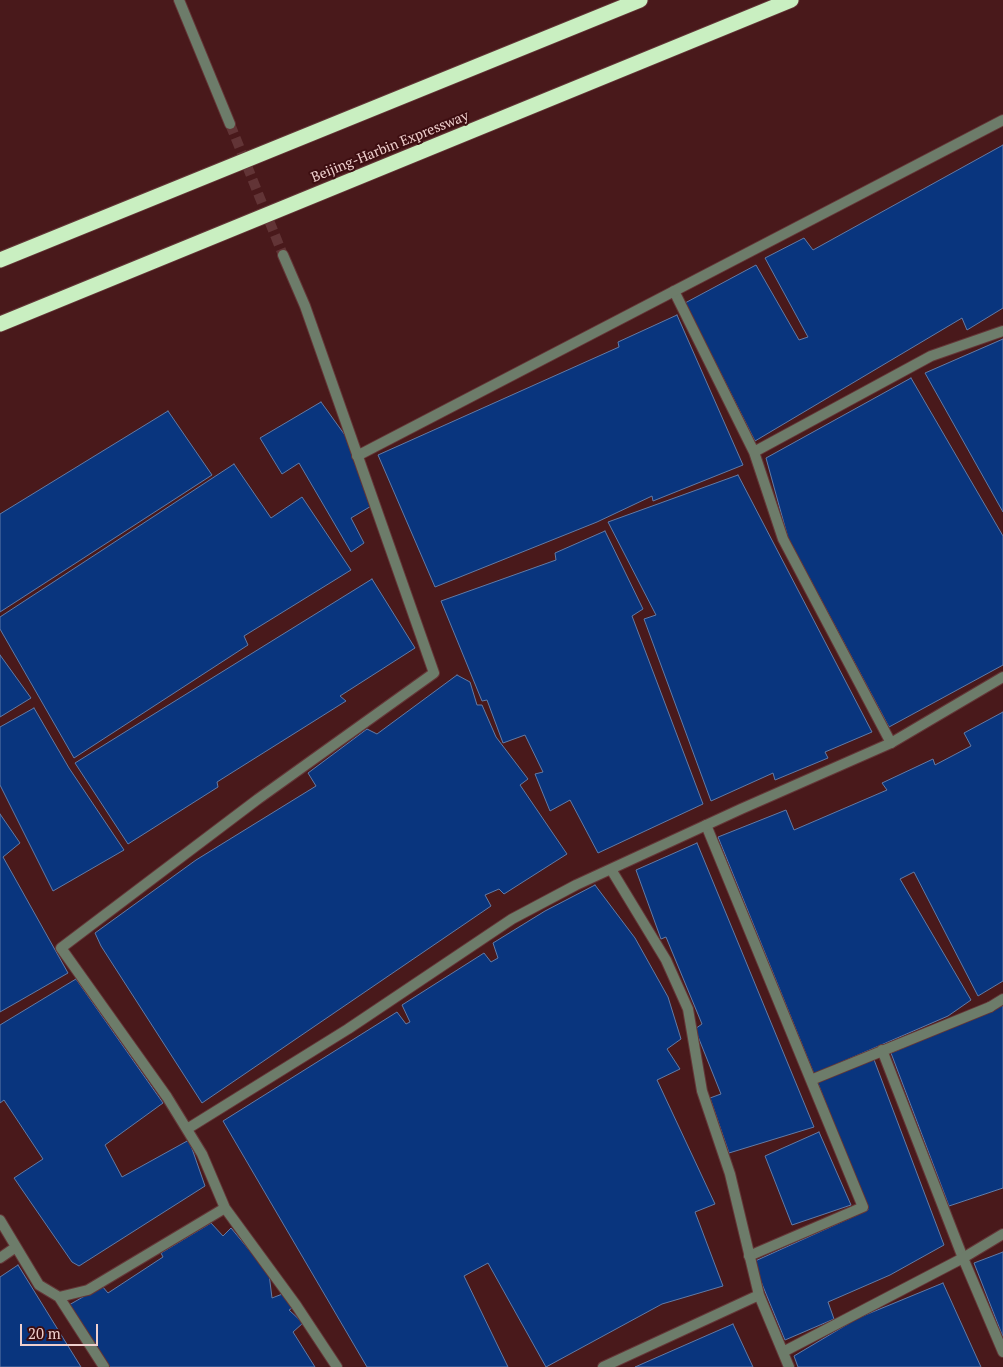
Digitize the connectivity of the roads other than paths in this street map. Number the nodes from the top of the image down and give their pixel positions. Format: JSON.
{"nodes":[{"id":1,"x":179,"y":0,"type":"edge"},
{"id":2,"x":640,"y":0,"type":"edge"},
{"id":3,"x":792,"y":0,"type":"edge"},
{"id":4,"x":1003,"y":120,"type":"edge"},
{"id":5,"x":230,"y":124,"type":"tunnel mouth"},
{"id":6,"x":283,"y":255,"type":"tunnel mouth"},
{"id":7,"x":0,"y":260,"type":"edge"},
{"id":8,"x":674,"y":291,"type":"junction"},
{"id":9,"x":0,"y":324,"type":"edge"},
{"id":10,"x":1003,"y":331,"type":"edge"},
{"id":11,"x":754,"y":452,"type":"junction"},
{"id":12,"x":357,"y":456,"type":"junction"},
{"id":13,"x":1003,"y":677,"type":"edge"},
{"id":14,"x":891,"y":743,"type":"junction"},
{"id":15,"x":706,"y":825,"type":"junction"},
{"id":16,"x":612,"y":871,"type":"junction"},
{"id":17,"x":1003,"y":999,"type":"edge"},
{"id":18,"x":882,"y":1050,"type":"junction"},
{"id":19,"x":811,"y":1080,"type":"junction"},
{"id":20,"x":187,"y":1129,"type":"junction"},
{"id":21,"x":225,"y":1208,"type":"junction"},
{"id":22,"x":0,"y":1220,"type":"edge"},
{"id":23,"x":1003,"y":1234,"type":"edge"},
{"id":24,"x":16,"y":1247,"type":"junction"},
{"id":25,"x":749,"y":1256,"type":"junction"},
{"id":26,"x":0,"y":1258,"type":"edge"},
{"id":27,"x":963,"y":1258,"type":"junction"},
{"id":28,"x":759,"y":1295,"type":"junction"},
{"id":29,"x":59,"y":1297,"type":"junction"},
{"id":30,"x":783,"y":1352,"type":"junction"},
{"id":31,"x":1003,"y":1352,"type":"edge"},
{"id":32,"x":104,"y":1367,"type":"edge"},
{"id":33,"x":336,"y":1367,"type":"edge"},
{"id":34,"x":603,"y":1367,"type":"edge"},
{"id":35,"x":789,"y":1367,"type":"edge"}],
"edges":[{"from":1,"to":5,"type":"street"},
{"from":2,"to":7,"type":"highway"},
{"from":3,"to":9,"type":"highway","name":"Beijing-Harbin Expressway"},
{"from":4,"to":8,"type":"street"},
{"from":6,"to":12,"type":"street"},
{"from":8,"to":11,"type":"street"},
{"from":8,"to":12,"type":"street"},
{"from":10,"to":11,"type":"street"},
{"from":11,"to":14,"type":"street"},
{"from":12,"to":20,"type":"street"},
{"from":13,"to":14,"type":"street"},
{"from":14,"to":15,"type":"street"},
{"from":15,"to":16,"type":"street"},
{"from":15,"to":19,"type":"street"},
{"from":16,"to":20,"type":"street"},
{"from":16,"to":25,"type":"street"},
{"from":17,"to":18,"type":"street"},
{"from":18,"to":19,"type":"street"},
{"from":18,"to":27,"type":"street"},
{"from":19,"to":25,"type":"street"},
{"from":20,"to":21,"type":"street"},
{"from":21,"to":29,"type":"street"},
{"from":21,"to":33,"type":"street"},
{"from":22,"to":24,"type":"street"},
{"from":23,"to":27,"type":"street"},
{"from":24,"to":26,"type":"street"},
{"from":24,"to":29,"type":"street"},
{"from":25,"to":28,"type":"street"},
{"from":27,"to":30,"type":"street"},
{"from":27,"to":31,"type":"street"},
{"from":28,"to":30,"type":"street"},
{"from":28,"to":34,"type":"street"},
{"from":29,"to":32,"type":"street"},
{"from":30,"to":35,"type":"street"}]}
